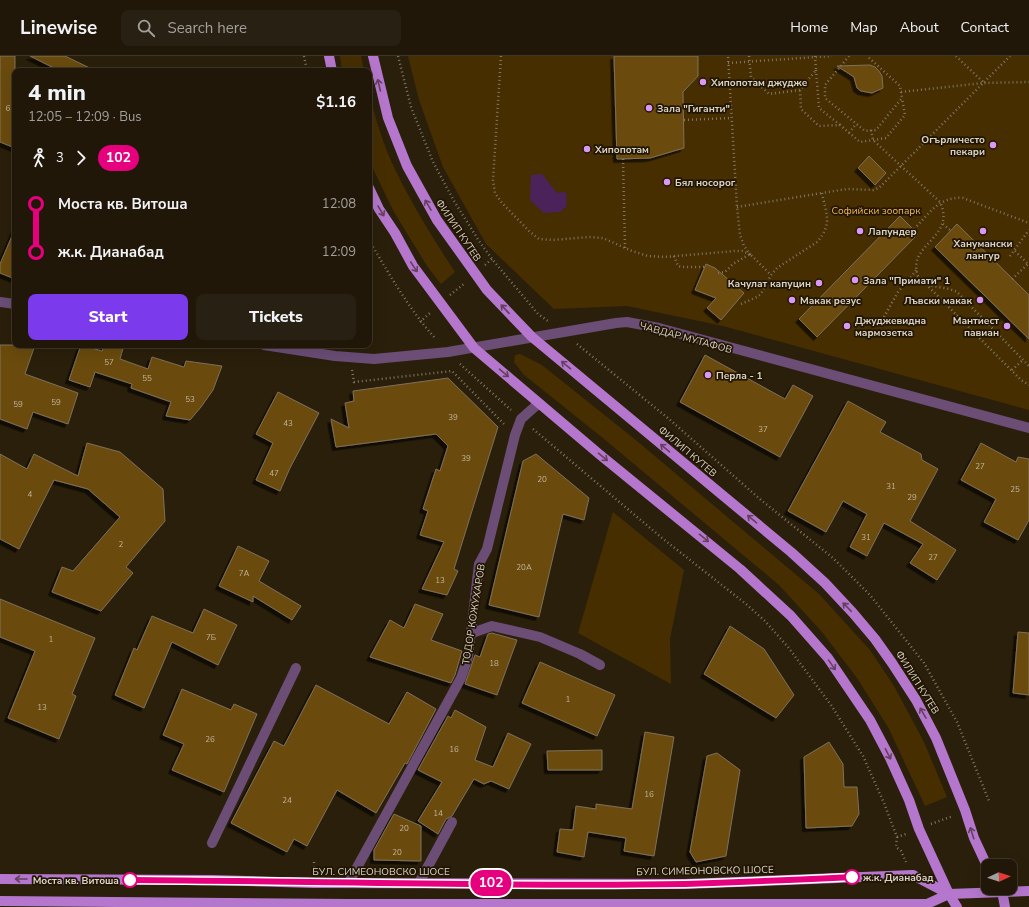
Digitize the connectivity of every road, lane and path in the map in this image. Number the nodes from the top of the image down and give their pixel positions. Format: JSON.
{"nodes":[{"id":1,"x":304,"y":56,"type":"edge"},
{"id":2,"x":329,"y":56,"type":"edge"},
{"id":3,"x":373,"y":56,"type":"edge"},
{"id":4,"x":398,"y":56,"type":"edge"},
{"id":5,"x":501,"y":56,"type":"edge"},
{"id":6,"x":728,"y":56,"type":"edge"},
{"id":7,"x":749,"y":56,"type":"edge"},
{"id":8,"x":832,"y":56,"type":"edge"},
{"id":9,"x":849,"y":56,"type":"edge"},
{"id":10,"x":867,"y":56,"type":"edge"},
{"id":11,"x":956,"y":56,"type":"edge"},
{"id":12,"x":1010,"y":56,"type":"edge"},
{"id":13,"x":815,"y":57,"type":"edge"},
{"id":14,"x":750,"y":62,"type":"junction"},
{"id":15,"x":728,"y":63,"type":"junction"},
{"id":16,"x":306,"y":68,"type":"edge"},
{"id":17,"x":331,"y":68,"type":"edge"},
{"id":18,"x":816,"y":70,"type":"junction"},
{"id":19,"x":1029,"y":82,"type":"edge"},
{"id":20,"x":983,"y":83,"type":"junction"},
{"id":21,"x":800,"y":90,"type":"junction"},
{"id":22,"x":901,"y":92,"type":"junction"},
{"id":23,"x":902,"y":98,"type":"junction"},
{"id":24,"x":731,"y":118,"type":"junction"},
{"id":25,"x":684,"y":120,"type":"dead end"},
{"id":26,"x":840,"y":124,"type":"junction"},
{"id":27,"x":856,"y":124,"type":"junction"},
{"id":28,"x":871,"y":130,"type":"junction"},
{"id":29,"x":849,"y":133,"type":"junction"},
{"id":30,"x":873,"y":140,"type":"junction"},
{"id":31,"x":623,"y":159,"type":"dead end"},
{"id":32,"x":902,"y":166,"type":"junction"},
{"id":33,"x":822,"y":193,"type":"junction"},
{"id":34,"x":372,"y":194,"type":"edge"},
{"id":35,"x":940,"y":202,"type":"junction"},
{"id":36,"x":737,"y":207,"type":"junction"},
{"id":37,"x":1029,"y":223,"type":"edge"},
{"id":38,"x":943,"y":224,"type":"junction"},
{"id":39,"x":914,"y":229,"type":"dead end"},
{"id":40,"x":1029,"y":230,"type":"edge"},
{"id":41,"x":951,"y":231,"type":"dead end"},
{"id":42,"x":372,"y":245,"type":"edge"},
{"id":43,"x":625,"y":248,"type":"junction"},
{"id":44,"x":1015,"y":251,"type":"junction"},
{"id":45,"x":750,"y":254,"type":"junction"},
{"id":46,"x":674,"y":256,"type":"junction"},
{"id":47,"x":1010,"y":256,"type":"dead end"},
{"id":48,"x":492,"y":259,"type":"junction"},
{"id":49,"x":1028,"y":263,"type":"edge"},
{"id":50,"x":485,"y":265,"type":"dead end"},
{"id":51,"x":704,"y":267,"type":"dead end"},
{"id":52,"x":917,"y":268,"type":"junction"},
{"id":53,"x":718,"y":273,"type":"dead end"},
{"id":54,"x":771,"y":275,"type":"junction"},
{"id":55,"x":1012,"y":279,"type":"dead end"},
{"id":56,"x":923,"y":282,"type":"junction"},
{"id":57,"x":461,"y":286,"type":"dead end"},
{"id":58,"x":448,"y":297,"type":"dead end"},
{"id":59,"x":0,"y":302,"type":"edge"},
{"id":60,"x":12,"y":304,"type":"edge"},
{"id":61,"x":741,"y":304,"type":"dead end"},
{"id":62,"x":428,"y":314,"type":"dead end"},
{"id":63,"x":538,"y":314,"type":"dead end"},
{"id":64,"x":420,"y":322,"type":"junction"},
{"id":65,"x":880,"y":324,"type":"dead end"},
{"id":66,"x":432,"y":335,"type":"dead end"},
{"id":67,"x":532,"y":337,"type":"junction"},
{"id":68,"x":283,"y":348,"type":"edge"},
{"id":69,"x":474,"y":348,"type":"junction"},
{"id":70,"x":351,"y":358,"type":"junction"},
{"id":71,"x":1023,"y":360,"type":"junction"},
{"id":72,"x":457,"y":361,"type":"dead end"},
{"id":73,"x":1029,"y":366,"type":"edge"},
{"id":74,"x":1012,"y":370,"type":"junction"},
{"id":75,"x":1029,"y":384,"type":"edge"},
{"id":76,"x":539,"y":403,"type":"junction"},
{"id":77,"x":521,"y":419,"type":"junction"},
{"id":78,"x":1029,"y":428,"type":"edge"},
{"id":79,"x":515,"y":435,"type":"junction"},
{"id":80,"x":472,"y":633,"type":"junction"},
{"id":81,"x":600,"y":665,"type":"dead end"},
{"id":82,"x":296,"y":668,"type":"dead end"},
{"id":83,"x":954,"y":815,"type":"dead end"},
{"id":84,"x":452,"y":822,"type":"dead end"},
{"id":85,"x":932,"y":824,"type":"dead end"},
{"id":86,"x":904,"y":835,"type":"dead end"},
{"id":87,"x":897,"y":837,"type":"junction"},
{"id":88,"x":212,"y":843,"type":"dead end"},
{"id":89,"x":901,"y":851,"type":"dead end"},
{"id":90,"x":984,"y":859,"type":"edge"},
{"id":91,"x":314,"y":861,"type":"dead end"},
{"id":92,"x":314,"y":867,"type":"dead end"},
{"id":93,"x":0,"y":879,"type":"edge"},
{"id":94,"x":349,"y":882,"type":"junction"},
{"id":95,"x":419,"y":883,"type":"junction"},
{"id":96,"x":1017,"y":891,"type":"edge"},
{"id":97,"x":1029,"y":891,"type":"edge"},
{"id":98,"x":981,"y":892,"type":"edge"},
{"id":99,"x":949,"y":894,"type":"junction"},
{"id":100,"x":1002,"y":895,"type":"edge"},
{"id":101,"x":0,"y":901,"type":"edge"},
{"id":102,"x":957,"y":907,"type":"edge"},
{"id":103,"x":1005,"y":907,"type":"edge"}],
"edges":[{"from":1,"to":16,"type":"path"},
{"from":2,"to":17,"type":"main road"},
{"from":67,"to":3,"type":"main road","name":"ФИЛИП КУТЕВ","one_way":true},
{"from":4,"to":48,"type":"path"},
{"from":5,"to":43,"type":"path"},
{"from":6,"to":15,"type":"path"},
{"from":7,"to":14,"type":"path"},
{"from":8,"to":13,"type":"path"},
{"from":9,"to":27,"type":"path"},
{"from":10,"to":22,"type":"path"},
{"from":11,"to":20,"type":"path"},
{"from":12,"to":20,"type":"path"},
{"from":13,"to":14,"type":"path"},
{"from":13,"to":18,"type":"path"},
{"from":14,"to":15,"type":"path"},
{"from":14,"to":21,"type":"path"},
{"from":15,"to":24,"type":"path"},
{"from":18,"to":21,"type":"path"},
{"from":18,"to":26,"type":"path"},
{"from":19,"to":20,"type":"path"},
{"from":20,"to":22,"type":"path"},
{"from":20,"to":32,"type":"path"},
{"from":21,"to":26,"type":"path"},
{"from":22,"to":23,"type":"path"},
{"from":23,"to":28,"type":"path"},
{"from":23,"to":30,"type":"path"},
{"from":24,"to":25,"type":"path"},
{"from":24,"to":36,"type":"path"},
{"from":26,"to":29,"type":"path"},
{"from":27,"to":28,"type":"path"},
{"from":27,"to":29,"type":"path"},
{"from":28,"to":30,"type":"path"},
{"from":29,"to":30,"type":"path"},
{"from":30,"to":32,"type":"path"},
{"from":31,"to":43,"type":"path"},
{"from":32,"to":33,"type":"path"},
{"from":32,"to":35,"type":"path"},
{"from":33,"to":36,"type":"path"},
{"from":33,"to":54,"type":"path"},
{"from":34,"to":69,"type":"main road","one_way":true},
{"from":35,"to":37,"type":"path"},
{"from":35,"to":38,"type":"path"},
{"from":35,"to":39,"type":"path"},
{"from":36,"to":45,"type":"path"},
{"from":38,"to":41,"type":"path"},
{"from":38,"to":52,"type":"path"},
{"from":40,"to":44,"type":"path"},
{"from":42,"to":64,"type":"path"},
{"from":43,"to":46,"type":"path"},
{"from":44,"to":47,"type":"path"},
{"from":44,"to":49,"type":"path"},
{"from":45,"to":46,"type":"path"},
{"from":45,"to":53,"type":"path"},
{"from":45,"to":54,"type":"path"},
{"from":46,"to":51,"type":"path"},
{"from":48,"to":50,"type":"path"},
{"from":48,"to":63,"type":"path"},
{"from":49,"to":55,"type":"path"},
{"from":52,"to":56,"type":"path"},
{"from":52,"to":65,"type":"path"},
{"from":54,"to":61,"type":"path"},
{"from":56,"to":71,"type":"path"},
{"from":56,"to":74,"type":"path"},
{"from":57,"to":58,"type":"path"},
{"from":59,"to":60,"type":"street"},
{"from":62,"to":64,"type":"path"},
{"from":64,"to":66,"type":"path"},
{"from":67,"to":69,"type":"street","name":"ЧАВДАР МУТАФОВ"},
{"from":67,"to":78,"type":"street","name":"ЧАВДАР МУТАФОВ"},
{"from":90,"to":67,"type":"main road","name":"ФИЛИП КУТЕВ","one_way":true},
{"from":68,"to":70,"type":"street","name":"ЧАВДАР МУТАФОВ"},
{"from":69,"to":70,"type":"street","name":"ЧАВДАР МУТАФОВ"},
{"from":69,"to":76,"type":"main road","one_way":true},
{"from":70,"to":79,"type":"path"},
{"from":71,"to":73,"type":"path"},
{"from":71,"to":74,"type":"path"},
{"from":72,"to":77,"type":"path"},
{"from":74,"to":75,"type":"path"},
{"from":76,"to":77,"type":"street","name":"ТОДОР КОЖУХАРОВ"},
{"from":76,"to":99,"type":"main road","one_way":true},
{"from":77,"to":79,"type":"street","name":"ТОДОР КОЖУХАРОВ"},
{"from":77,"to":87,"type":"path"},
{"from":79,"to":80,"type":"street","name":"ТОДОР КОЖУХАРОВ"},
{"from":80,"to":81,"type":"street"},
{"from":80,"to":94,"type":"street","name":"ТОДОР КОЖУХАРОВ"},
{"from":82,"to":88,"type":"street"},
{"from":83,"to":85,"type":"path"},
{"from":84,"to":95,"type":"street"},
{"from":86,"to":87,"type":"path"},
{"from":87,"to":89,"type":"path"},
{"from":91,"to":92,"type":"path"},
{"from":94,"to":93,"type":"main road","name":"БУЛ. СИМЕОНОВСКО ШОСЕ","one_way":true},
{"from":94,"to":95,"type":"main road","name":"БУЛ. СИМЕОНОВСКО ШОСЕ"},
{"from":95,"to":99,"type":"main road","name":"БУЛ. СИМЕОНОВСКО ШОСЕ"},
{"from":96,"to":97,"type":"main road"},
{"from":98,"to":99,"type":"main road"},
{"from":99,"to":101,"type":"main road"},
{"from":99,"to":102,"type":"main road"},
{"from":100,"to":103,"type":"main road"}]}
